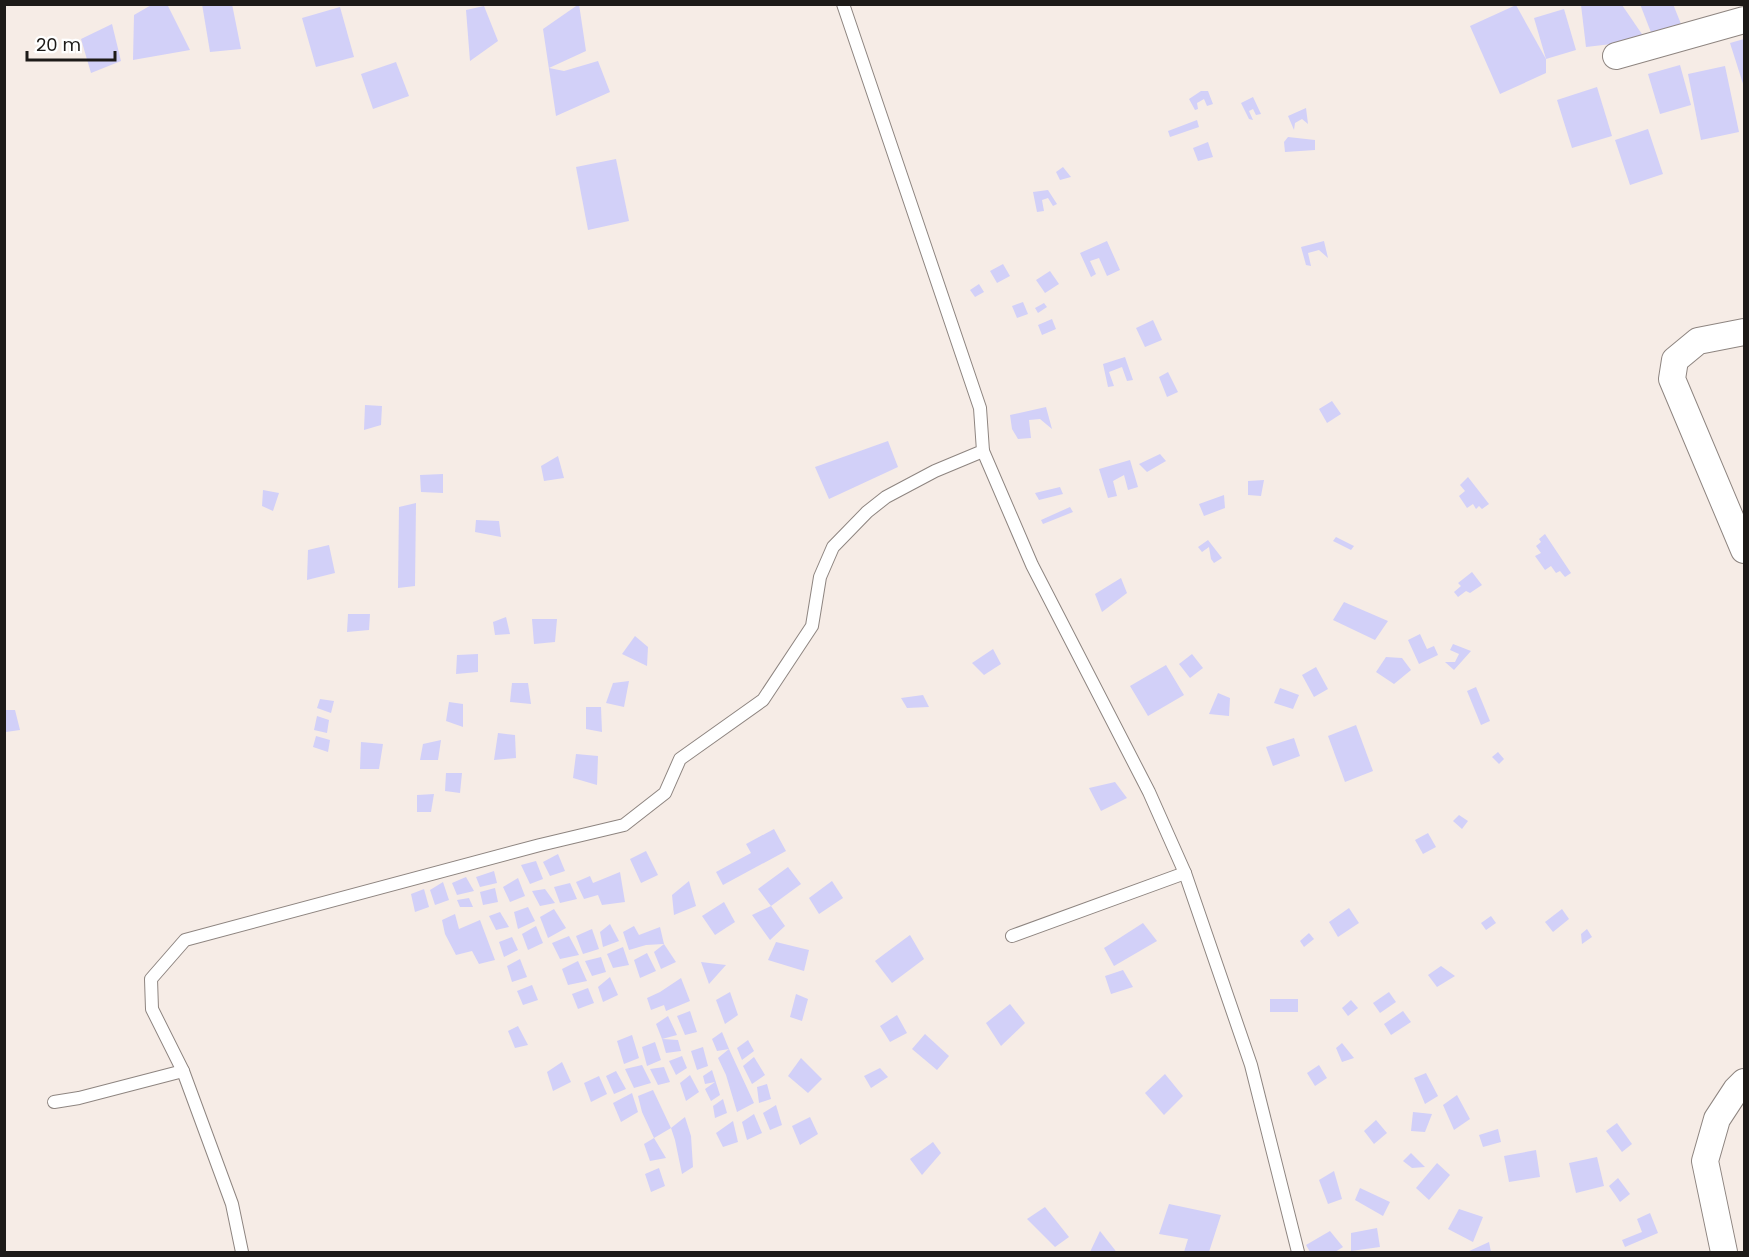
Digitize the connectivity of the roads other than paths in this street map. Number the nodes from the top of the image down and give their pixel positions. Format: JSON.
{"nodes":[{"id":1,"x":843,"y":4,"type":"edge"},
{"id":2,"x":1744,"y":20,"type":"edge"},
{"id":3,"x":1616,"y":56,"type":"dead end"},
{"id":4,"x":1744,"y":332,"type":"edge"},
{"id":5,"x":983,"y":451,"type":"junction"},
{"id":6,"x":1744,"y":550,"type":"edge"},
{"id":7,"x":1185,"y":873,"type":"junction"},
{"id":8,"x":1011,"y":936,"type":"dead end"},
{"id":9,"x":183,"y":1071,"type":"junction"},
{"id":10,"x":1744,"y":1082,"type":"edge"},
{"id":11,"x":54,"y":1102,"type":"dead end"},
{"id":12,"x":242,"y":1252,"type":"edge"},
{"id":13,"x":1298,"y":1252,"type":"edge"},
{"id":14,"x":1724,"y":1252,"type":"edge"}],
"edges":[{"from":1,"to":5,"type":"lane"},
{"from":2,"to":3,"type":"street"},
{"from":4,"to":6,"type":"street"},
{"from":5,"to":7,"type":"lane"},
{"from":5,"to":9,"type":"lane"},
{"from":7,"to":8,"type":"lane"},
{"from":7,"to":13,"type":"lane"},
{"from":9,"to":11,"type":"lane"},
{"from":9,"to":12,"type":"lane"},
{"from":10,"to":14,"type":"street"}]}
